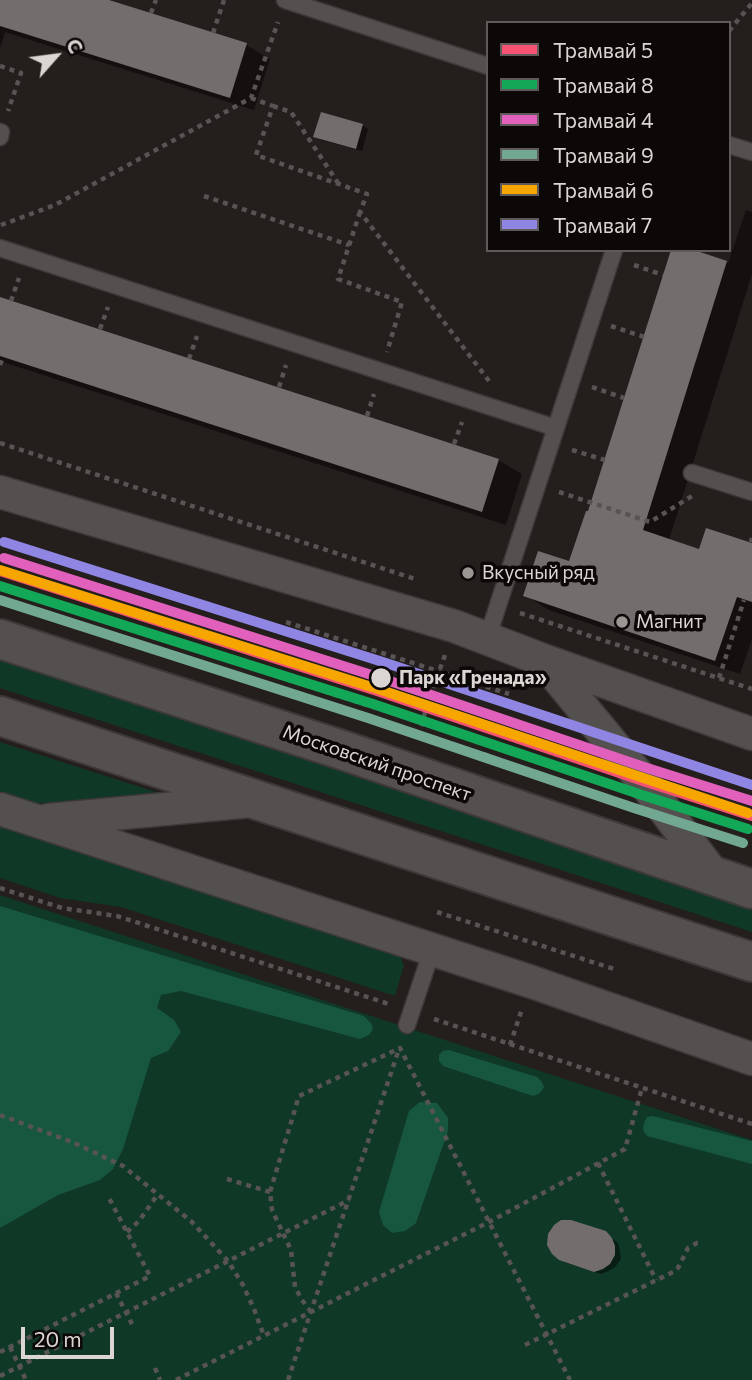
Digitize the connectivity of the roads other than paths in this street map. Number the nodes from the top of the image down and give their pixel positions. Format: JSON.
{"nodes":[{"id":1,"x":285,"y":0,"type":"edge"},
{"id":2,"x":486,"y":65,"type":"edge"},
{"id":3,"x":731,"y":146,"type":"edge"},
{"id":4,"x":752,"y":152,"type":"edge"},
{"id":5,"x":0,"y":247,"type":"edge"},
{"id":6,"x":612,"y":254,"type":"edge"},
{"id":7,"x":554,"y":436,"type":"junction"},
{"id":8,"x":692,"y":473,"type":"dead end"},
{"id":9,"x":0,"y":492,"type":"edge"},
{"id":10,"x":752,"y":492,"type":"edge"},
{"id":11,"x":0,"y":639,"type":"edge"},
{"id":12,"x":487,"y":639,"type":"junction"},
{"id":13,"x":543,"y":660,"type":"junction"},
{"id":14,"x":0,"y":716,"type":"edge"},
{"id":15,"x":752,"y":734,"type":"edge"},
{"id":16,"x":261,"y":800,"type":"junction"},
{"id":17,"x":0,"y":809,"type":"edge"},
{"id":18,"x":36,"y":821,"type":"junction"},
{"id":19,"x":716,"y":878,"type":"junction"},
{"id":20,"x":752,"y":889,"type":"edge"},
{"id":21,"x":432,"y":950,"type":"junction"},
{"id":22,"x":752,"y":962,"type":"edge"},
{"id":23,"x":409,"y":1018,"type":"road end"},
{"id":24,"x":752,"y":1059,"type":"edge"}],
"edges":[{"from":1,"to":2,"type":"lane"},
{"from":3,"to":4,"type":"lane"},
{"from":5,"to":7,"type":"lane"},
{"from":6,"to":7,"type":"lane"},
{"from":7,"to":12,"type":"lane"},
{"from":8,"to":10,"type":"lane"},
{"from":9,"to":12,"type":"street"},
{"from":11,"to":19,"type":"main road","name":"Московский проспект"},
{"from":12,"to":13,"type":"street"},
{"from":13,"to":15,"type":"street"},
{"from":13,"to":19,"type":"street"},
{"from":14,"to":16,"type":"main road"},
{"from":16,"to":18,"type":"street"},
{"from":16,"to":22,"type":"main road"},
{"from":17,"to":18,"type":"street"},
{"from":18,"to":21,"type":"street"},
{"from":19,"to":20,"type":"main road","name":"Московский проспект"},
{"from":21,"to":23,"type":"lane"},
{"from":21,"to":24,"type":"street"}]}
